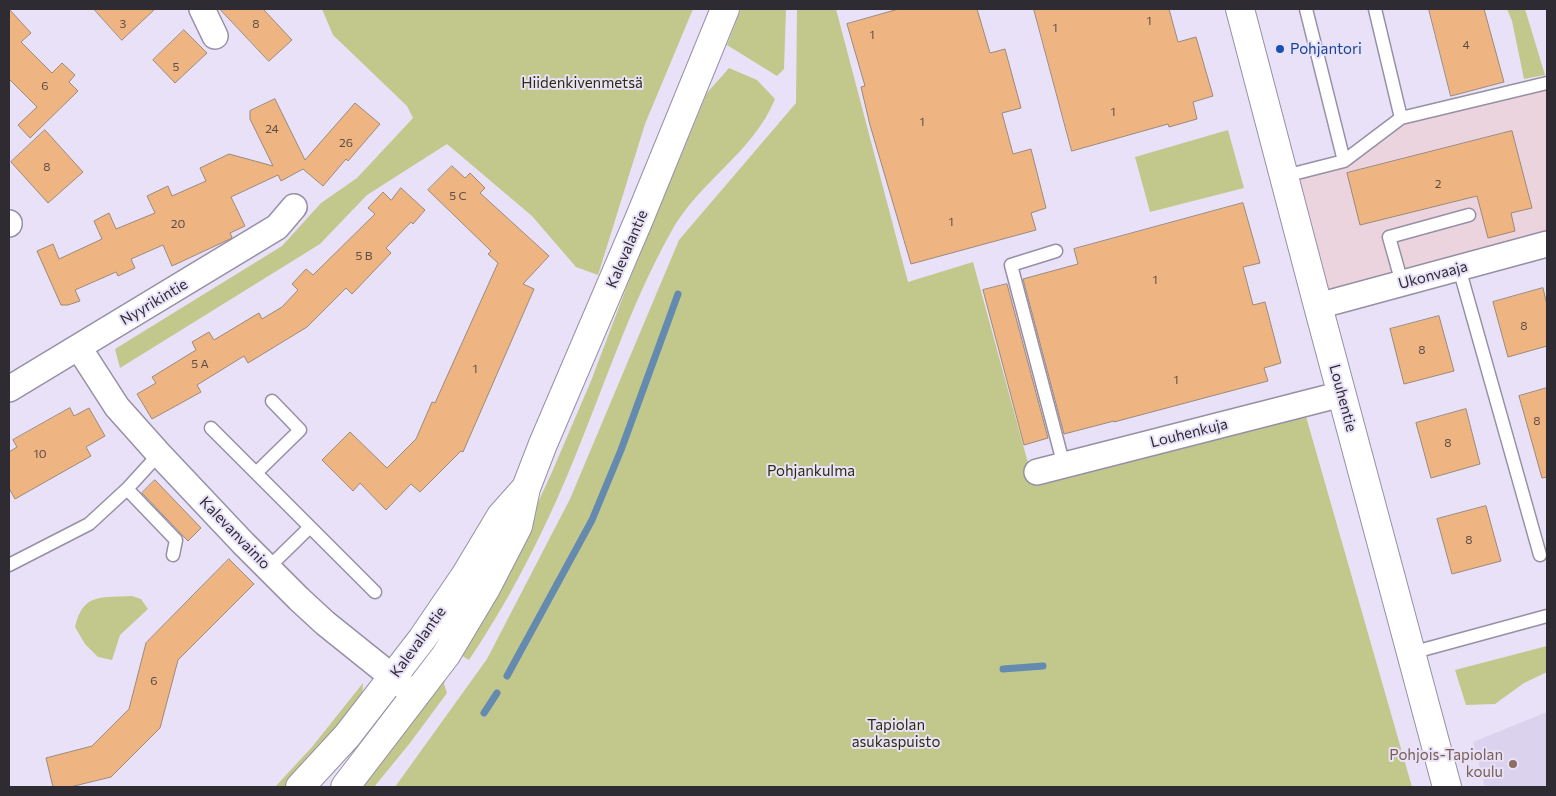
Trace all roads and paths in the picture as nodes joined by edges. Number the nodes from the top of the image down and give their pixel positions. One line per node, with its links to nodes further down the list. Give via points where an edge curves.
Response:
1 (202, 9): 6 (street)
2 (725, 9): 27 (main road, Kalevalantie)
3 (1240, 9): 10 (main road, Louhentie)
4 (1306, 9): 9 (lane)
5 (1375, 9): 8 (lane)
6 (215, 36)
7 (1547, 83): 8 (lane)
8 (1400, 118): 9 (lane)
9 (1344, 161): 10 (lane)
10 (1285, 176): 17 (main road, Louhentie)
11 (294, 207): 18 (street, Nyyrikintie, via 277,227)
12 (1469, 215): 16 (lane, via 1389,237)
13 (1547, 244): 15 (street, Ukonvaaja)
14 (1056, 252): 24 (lane, via 1011,265)
15 (1459, 268): 16 (street, Ukonvaaja); 31 (lane)
16 (1402, 283): 17 (street, Ukonvaaja)
17 (1318, 306): 20 (main road, Louhentie)
18 (78, 348): 19 (street, Nyyrikintie); 23 (street, Kalevanvainio, via 117,407)
19 (9, 389)
20 (1342, 394): 24 (street, Louhenkuja); 36 (main road, Louhentie)
21 (272, 401): 26 (lane, via 300,430)
22 (211, 428): 26 (lane)
23 (159, 454): 28 (lane); 33 (street, Kalevanvainio)
24 (1064, 466): 25 (street, Louhenkuja)
25 (1037, 472)
26 (256, 473): 29 (lane)
27 (526, 488): 37 (main road, Kalevalantie, via 501,516 465,576); 38 (main road, Kalevalantie, via 518,526 486,588 446,655)
28 (127, 489): 30 (lane, via 176,540); 32 (lane, via 89,524)
29 (310, 527): 33 (lane); 34 (lane)
30 (173, 555)
31 (1540, 555)
32 (9, 565)
33 (268, 568): 37 (street, Kalevanvainio, via 325,622)
34 (375, 592)
35 (1547, 616): 36 (lane)
36 (1411, 653): 41 (main road, Louhentie)
37 (392, 678): 38 (street, Kalevanvainio); 39 (main road, Kalevalantie, via 347,736)
38 (416, 696): 40 (main road, Kalevalantie)
39 (300, 787)
40 (345, 787)
41 (1447, 787)

